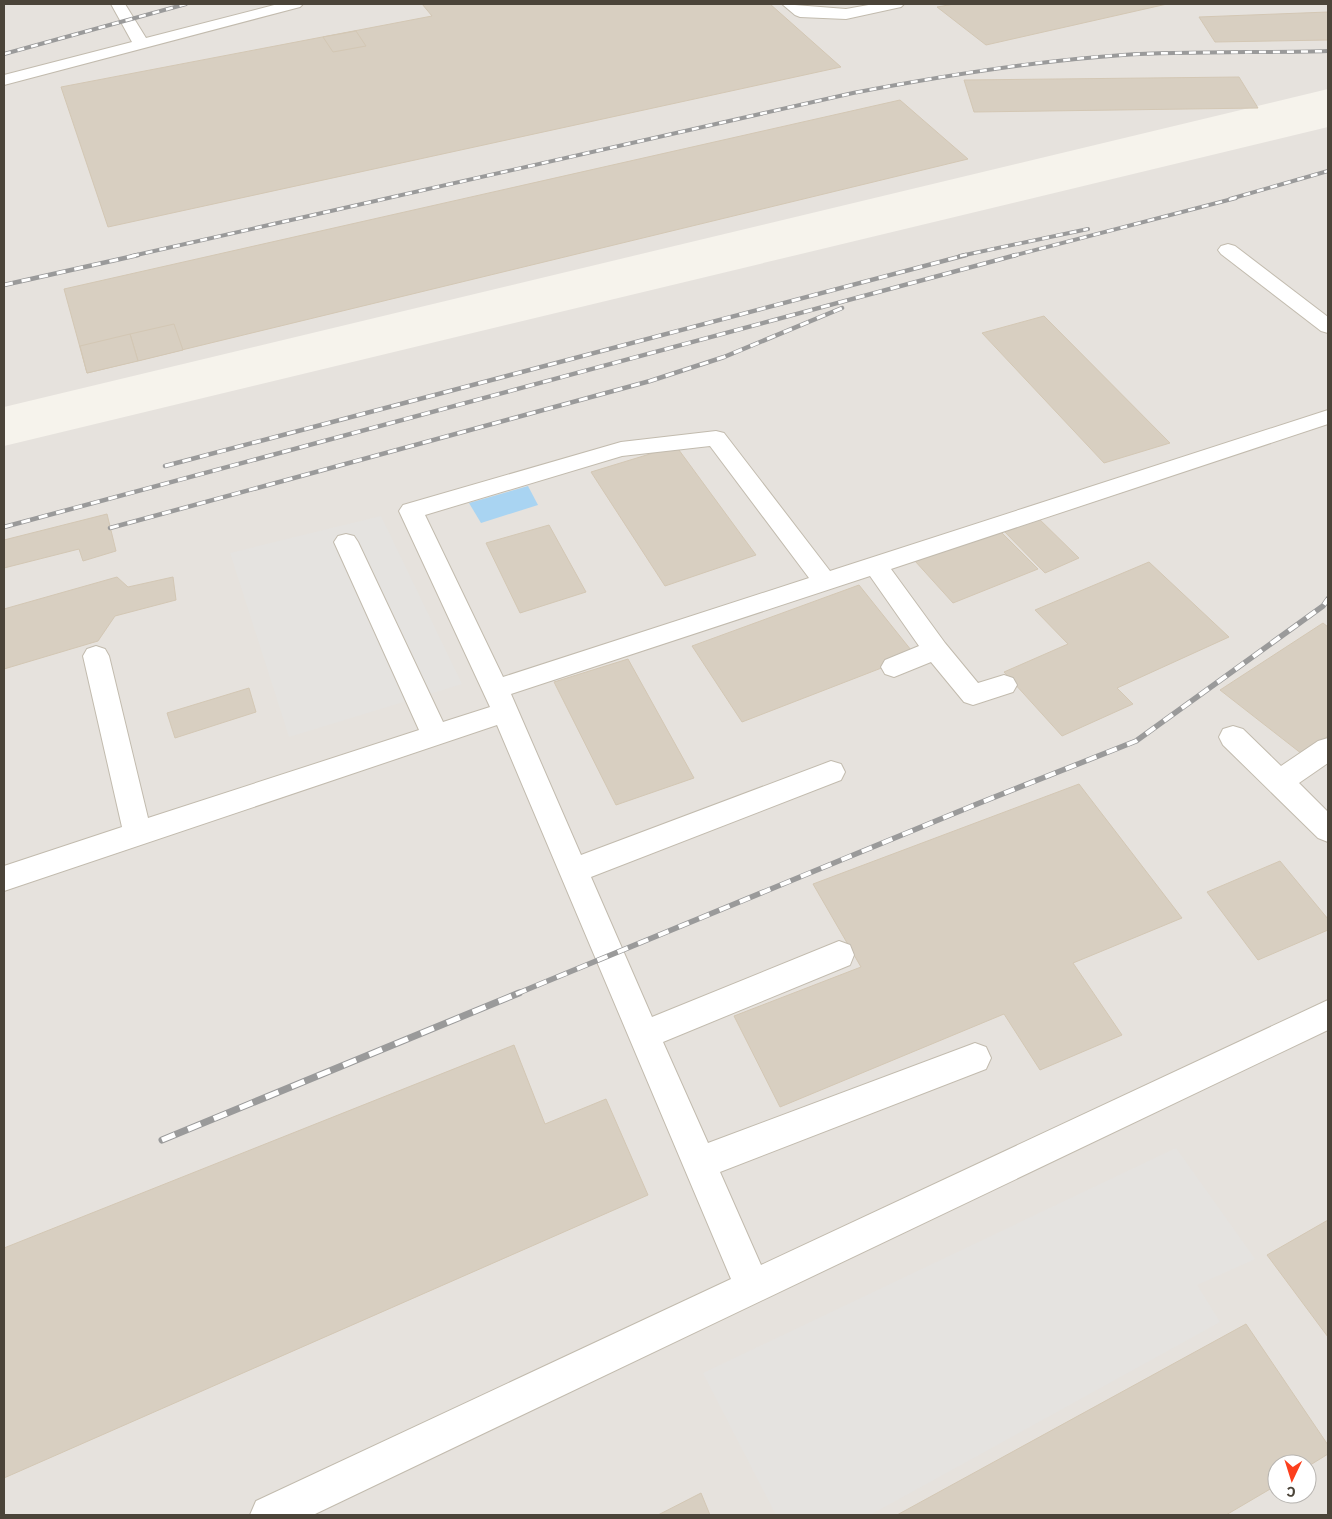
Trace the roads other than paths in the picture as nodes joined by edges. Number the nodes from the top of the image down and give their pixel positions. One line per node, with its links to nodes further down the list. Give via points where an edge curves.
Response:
1 (118, 4): 5 (lane)
2 (295, 4): 5 (lane)
3 (790, 4): 4 (lane, via 800,12 846,14)
4 (896, 4)
5 (141, 44): 6 (lane)
6 (4, 80)
7 (1228, 250): 8 (lane)
8 (1328, 327)
9 (1328, 417): 11 (lane)
10 (346, 542): 18 (lane)
11 (875, 565): 12 (lane); 13 (lane)
12 (825, 581): 17 (lane); 17 (lane, via 716,438 620,449 412,511)
13 (936, 650): 15 (lane); 16 (lane, via 973,695)
14 (96, 656): 24 (lane)
15 (894, 667)
16 (1004, 685)
17 (500, 700): 18 (lane); 25 (lane)
18 (436, 736): 24 (lane)
19 (1233, 737): 22 (lane)
20 (1328, 749): 22 (lane)
21 (831, 772): 25 (lane)
22 (1279, 782): 23 (lane)
23 (1328, 830)
24 (138, 834): 26 (lane)
25 (573, 871): 29 (lane)
26 (4, 878)
27 (839, 955): 29 (lane)
28 (1328, 1015): 32 (lane)
29 (644, 1035): 31 (lane)
30 (975, 1058): 31 (lane)
31 (699, 1163): 32 (lane)
32 (752, 1286): 33 (lane)
33 (308, 1507): 34 (lane)
34 (270, 1515)

